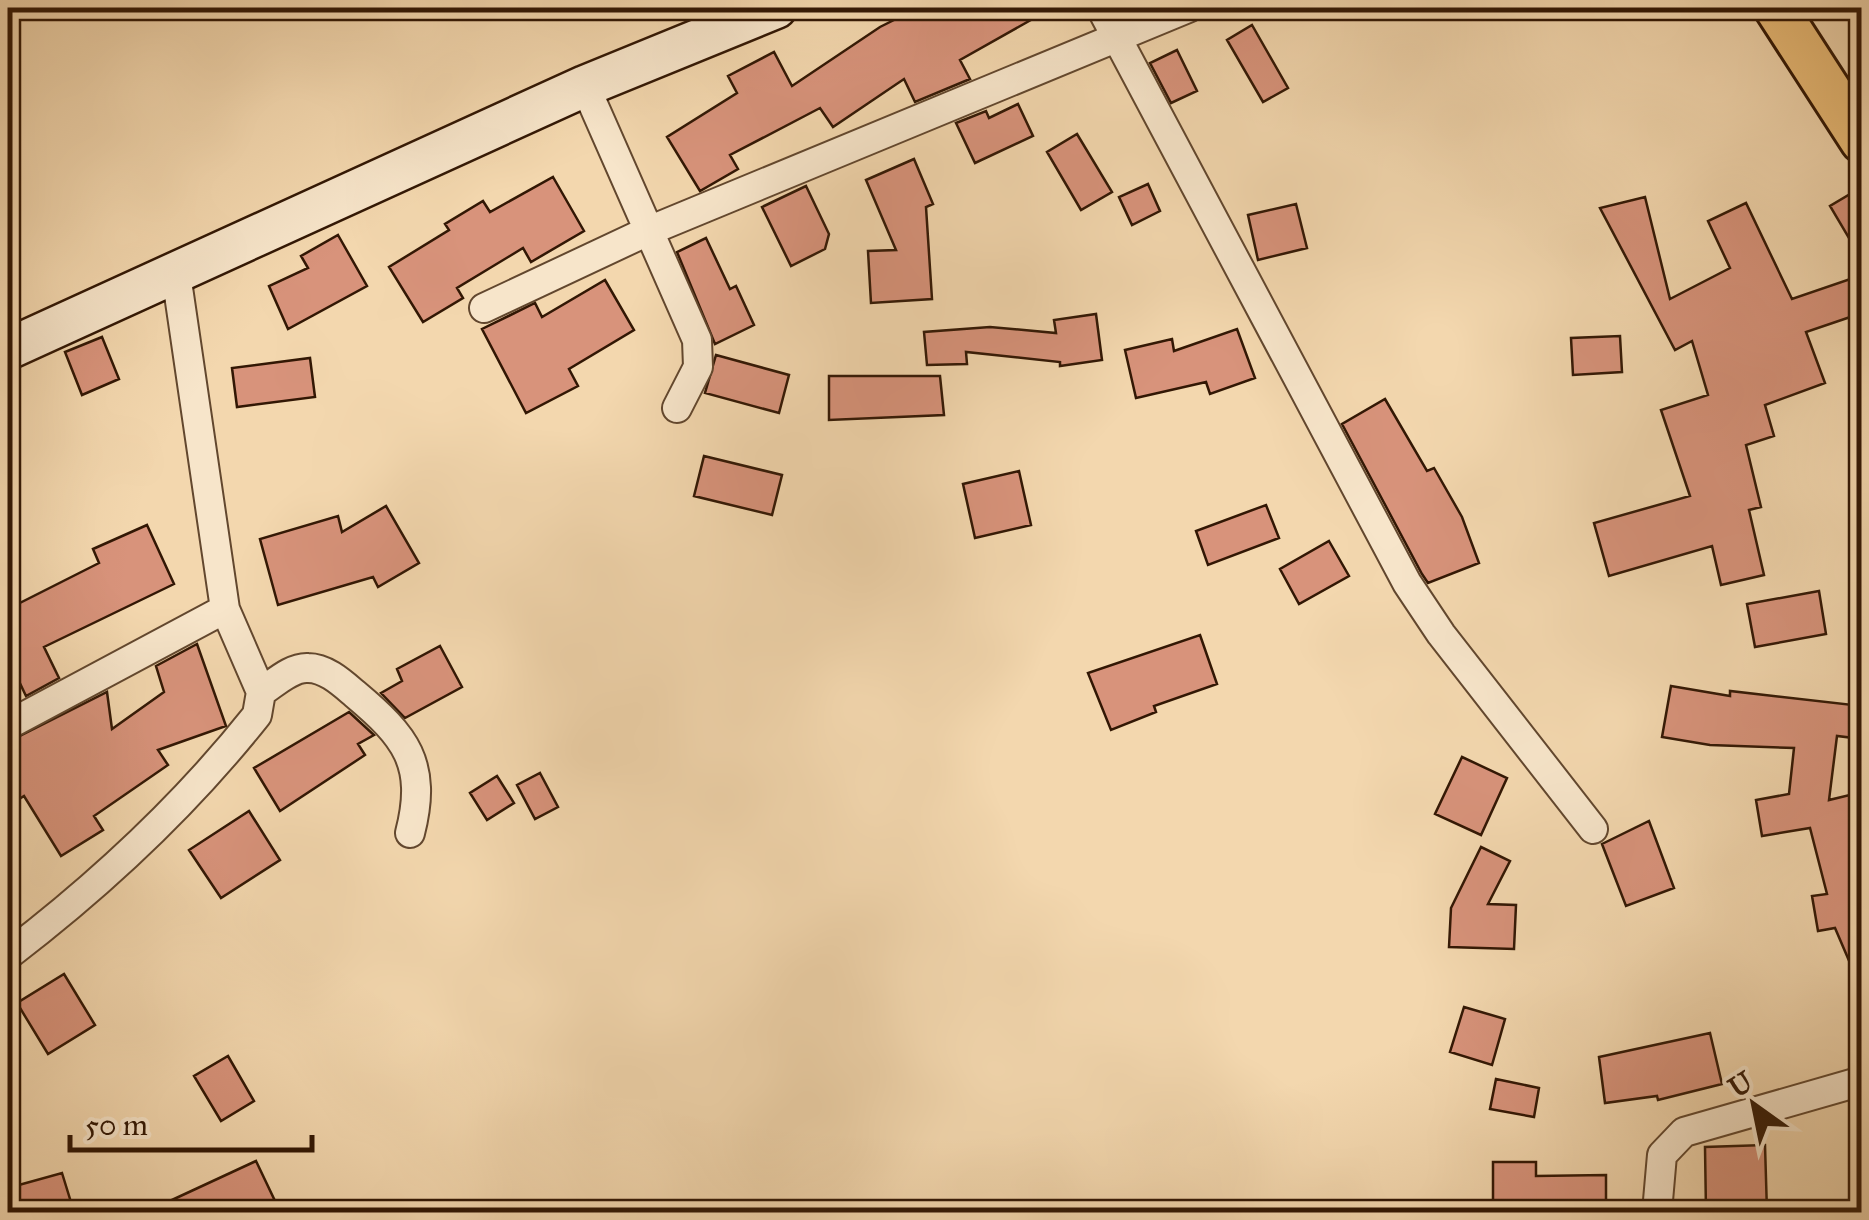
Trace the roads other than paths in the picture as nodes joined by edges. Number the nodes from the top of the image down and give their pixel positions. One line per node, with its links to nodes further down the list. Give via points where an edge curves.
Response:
1 (776, 8): 6 (main road)
2 (1101, 8): 5 (street)
3 (1188, 8): 5 (street)
4 (1776, 8): 7 (main road)
5 (1118, 38): 8 (street); 16 (street, via 1407,583)
6 (586, 86): 8 (street); 9 (main road)
7 (1862, 141)
8 (646, 232): 10 (street); 12 (street, via 698,348 698,367)
9 (176, 274): 11 (main road); 13 (street)
10 (484, 308)
11 (8, 349)
12 (677, 408)
13 (225, 610): 14 (street); 15 (street)
14 (261, 692): 17 (street, via 292,672 316,669 394,726 414,788); 18 (street, via 257,715 164,823)
15 (8, 725)
16 (1593, 829)
17 (410, 833)
18 (8, 956)
19 (1862, 1081): 20 (street, via 1678,1136 1662,1154)
20 (1657, 1212)

